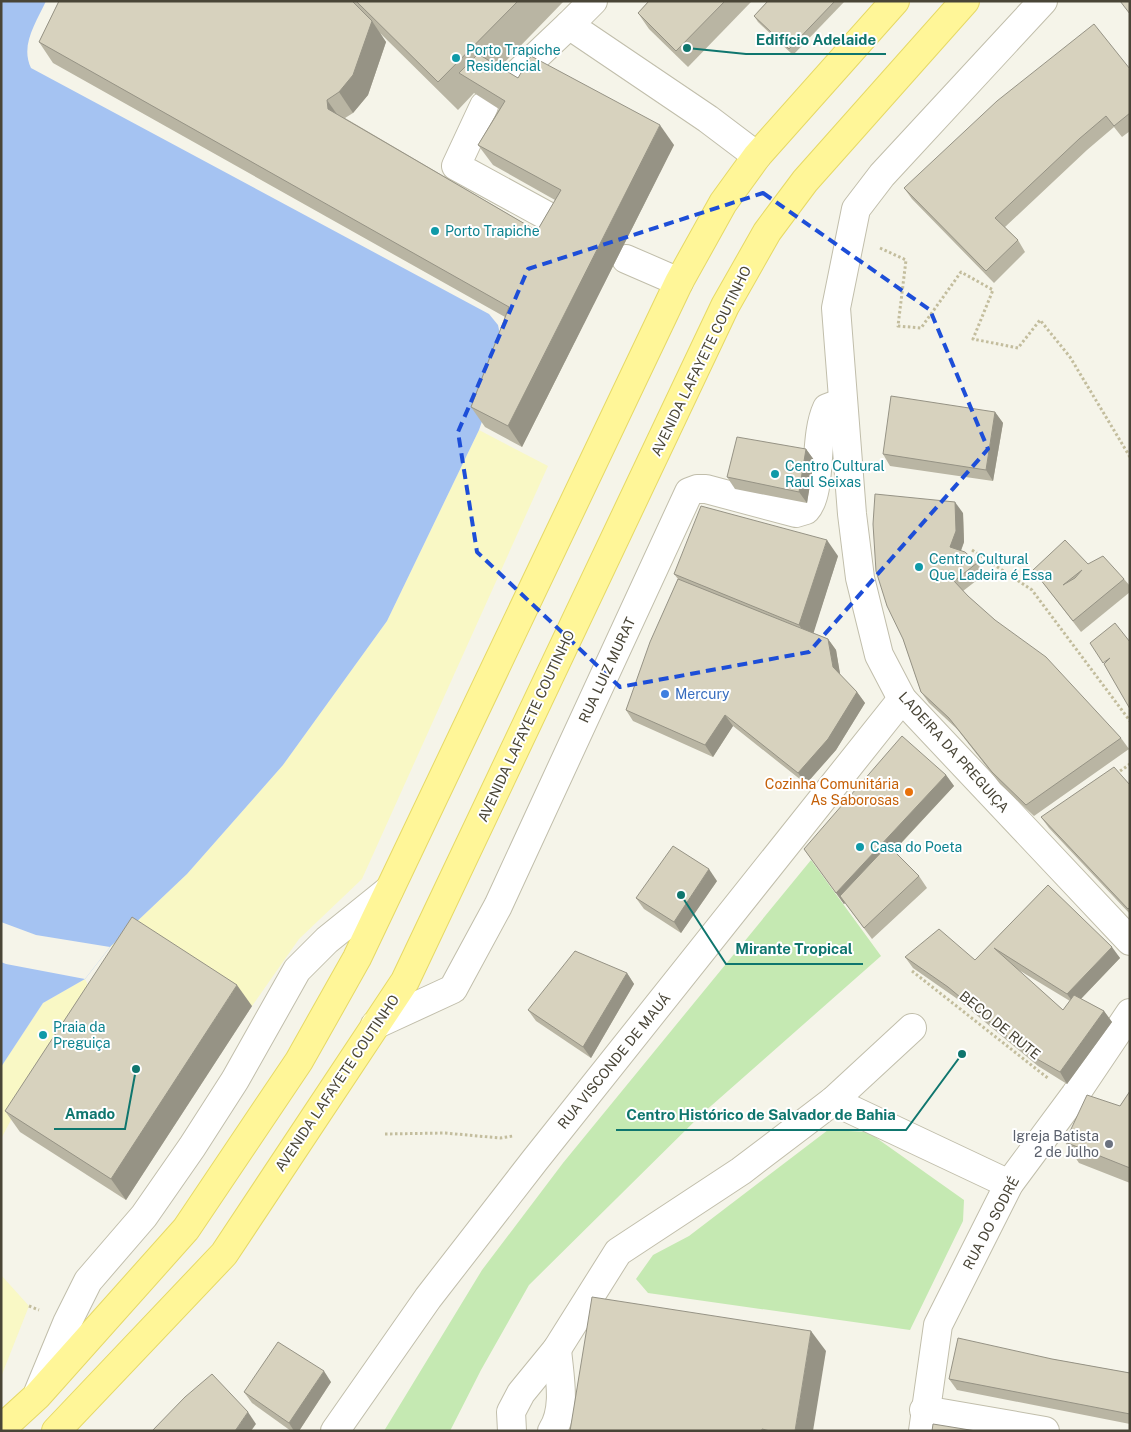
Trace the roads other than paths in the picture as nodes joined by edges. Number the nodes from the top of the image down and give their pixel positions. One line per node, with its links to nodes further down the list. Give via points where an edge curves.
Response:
1 (593, 1): 5 (street)
2 (895, 1): 8 (main road)
3 (964, 1): 17 (main road, AVENIDA LAFAYETE COUTINHO, via 805,181 767,232 725,306 405,981)
4 (1043, 1): 12 (street, LADEIRA DA PREGUIÇA, via 882,175 856,209 836,308)
5 (569, 25): 6 (street); 8 (street, via 708,118)
6 (514, 77)
7 (484, 106): 9 (street, via 456,166)
8 (757, 156): 11 (main road, via 723,203)
9 (562, 224)
10 (626, 259): 11 (street)
11 (679, 282): 14 (main road)
12 (843, 402): 13 (street, LADEIRA DA PREGUIÇA, via 860,578 879,655); 17 (street, RUA LUIZ MURAT, via 828,408 823,418 814,498 806,510 796,513 706,489 689,492 498,906 453,989)
13 (902, 699): 15 (street, LADEIRA DA PREGUIÇA); 26 (street, RUA VISCONDE DE MAUÁ, via 469,1244)
14 (389, 890): 22 (main road, via 357,958 300,1061 186,1229); 22 (street, via 327,940 297,970 235,1080 192,1147 144,1216 88,1280)
15 (1130, 941)
16 (1130, 1013): 20 (street, RUA DO SODRÉ)
17 (375, 1025): 25 (main road, AVENIDA LAFAYETE COUTINHO, via 224,1254)
18 (912, 1028): 19 (street)
19 (833, 1101): 20 (street); 21 (street, via 742,1171 618,1252)
20 (1009, 1184): 23 (street, RUA DO SODRÉ, via 938,1325)
21 (557, 1349): 27 (street, via 520,1393 511,1412); 28 (street, via 559,1420)
22 (37, 1396): 24 (main road)
23 (924, 1420): 29 (street)
24 (1, 1429)
25 (56, 1431)
26 (335, 1431)
27 (512, 1431)
28 (552, 1431)
29 (1045, 1431)

